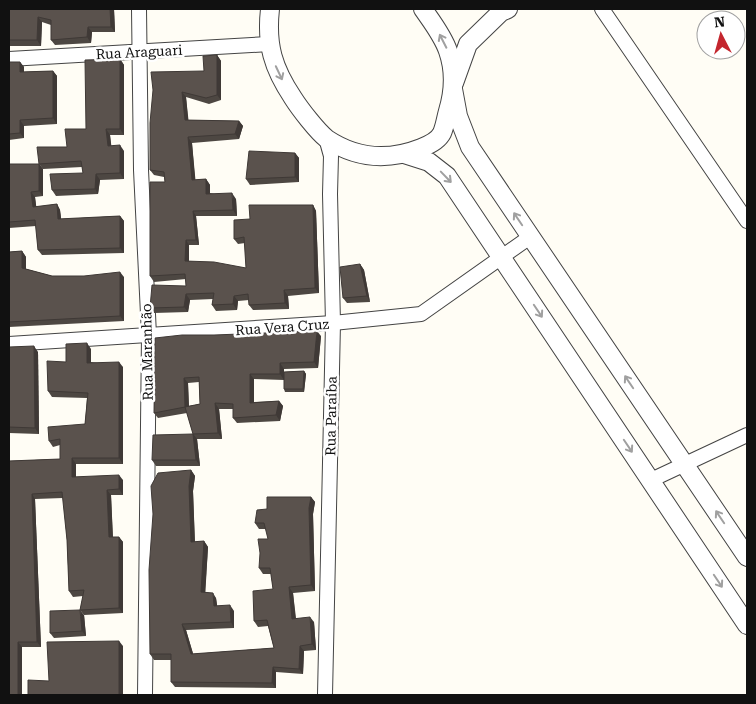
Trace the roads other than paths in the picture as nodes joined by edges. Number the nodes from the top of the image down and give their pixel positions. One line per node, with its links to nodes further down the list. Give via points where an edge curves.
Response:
1 (139, 9): 7 (street, Rua Maranhão)
2 (270, 9): 6 (street)
3 (423, 9): 9 (street, one-way to 3, via 448,51)
4 (508, 9): 9 (street, via 468,44)
5 (602, 9): 12 (street)
6 (269, 44): 7 (street, Rua Araguari); 10 (street, one-way to 10, via 277,71 287,89)
7 (139, 52): 8 (street, Rua Araguari); 16 (street, Rua Maranhão)
8 (9, 59)
9 (453, 86): 11 (street, via 442,133 431,144); 13 (street, one-way to 9, via 470,148 458,116)
10 (326, 138): 11 (street, via 357,154 382,158); 15 (street, Rua Paraíba, via 331,156)
11 (404, 154): 14 (street, one-way to 14, via 429,162 447,176)
12 (747, 221)
13 (530, 237): 14 (street, Rua Vera Cruz); 19 (street, one-way to 13)
14 (502, 258): 15 (street, Rua Vera Cruz, via 421,314); 20 (street, one-way to 20)
15 (334, 324): 16 (street, Rua Vera Cruz); 25 (street, Rua Paraíba)
16 (148, 335): 17 (street, Rua Vera Cruz); 23 (street, Rua Maranhão)
17 (9, 344)
18 (747, 435): 19 (street)
19 (685, 464): 20 (street); 21 (street, one-way to 19)
20 (650, 480): 22 (street, one-way to 22)
21 (747, 557)
22 (747, 625)
23 (145, 695): 24 (street)
24 (152, 695)
25 (325, 695)

